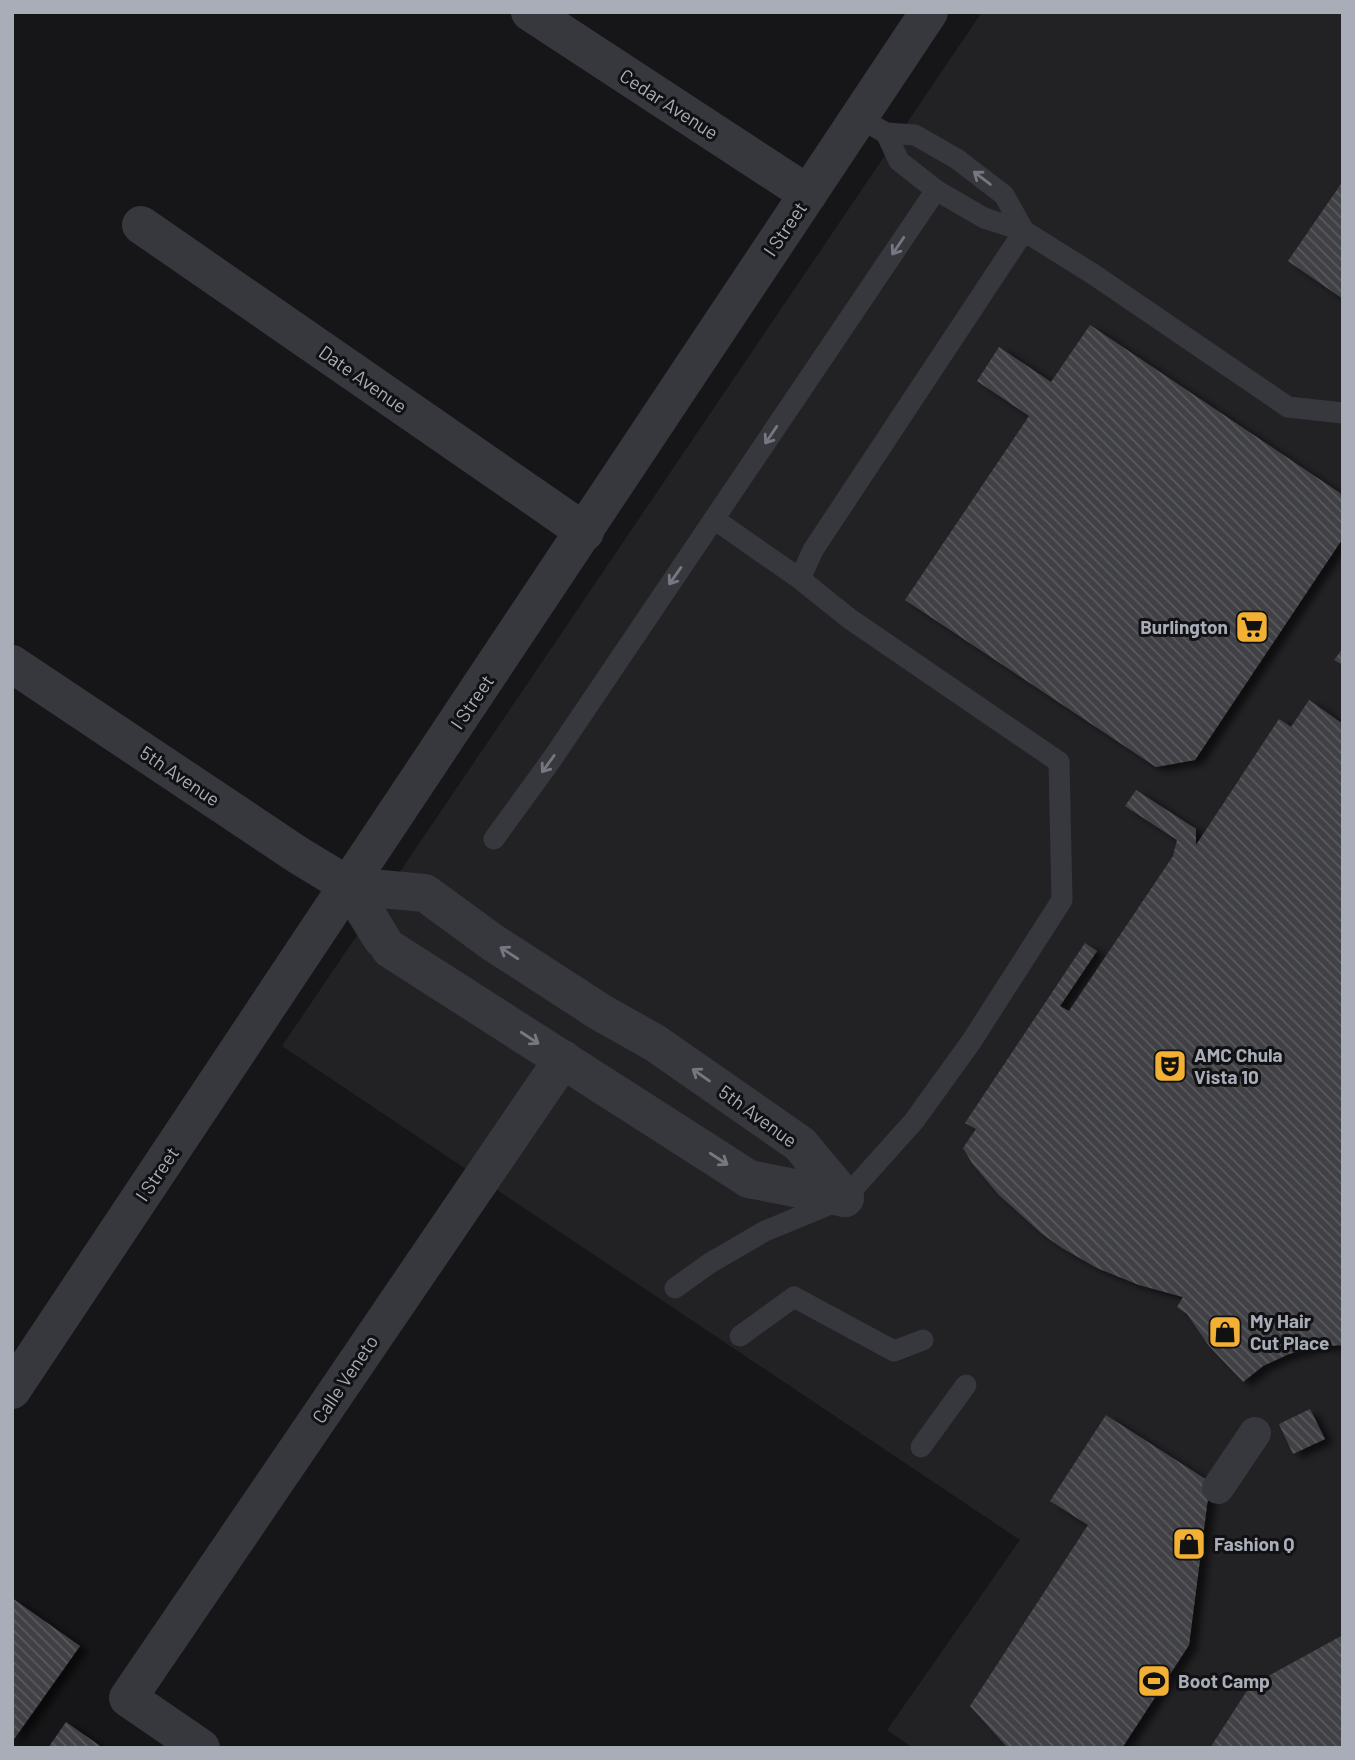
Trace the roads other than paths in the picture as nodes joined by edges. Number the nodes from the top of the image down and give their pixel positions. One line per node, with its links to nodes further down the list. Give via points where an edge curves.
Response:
1 (530, 12): 5 (street, Cedar Avenue)
2 (929, 12): 3 (street, I Street)
3 (872, 126): 4 (lane, via 899,161); 5 (street, I Street); 7 (lane, one-way to 3, via 1004,195 957,159 915,135)
4 (936, 190): 7 (lane, via 984,218); 9 (lane, one-way to 9)
5 (808, 194): 10 (street, I Street)
6 (141, 225): 10 (street, Date Avenue)
7 (1024, 231): 8 (lane, via 1287,407); 11 (lane, via 813,550)
8 (1343, 413)
9 (714, 519): 11 (lane); 13 (lane, one-way to 13)
10 (585, 532): 14 (street, I Street)
11 (800, 579): 16 (lane, via 850,619 1059,762 1062,900 914,1121)
12 (12, 664): 14 (street, 5th Avenue)
13 (494, 839)
14 (349, 886): 15 (street, 5th Avenue, one-way to 15, via 386,944); 16 (street, 5th Avenue, one-way to 14, via 800,1144 425,893); 21 (street, I Street)
15 (563, 1059): 16 (street, 5th Avenue, one-way to 16, via 749,1178); 25 (street, Calle Veneto, via 128,1698)
16 (845, 1198): 17 (lane, via 765,1231)
17 (675, 1288)
18 (740, 1336): 19 (lane, via 794,1297 894,1351)
19 (923, 1340)
20 (966, 1385): 23 (lane)
21 (12, 1390)
22 (1255, 1433): 24 (street)
23 (921, 1447)
24 (1218, 1488)
25 (201, 1748)

